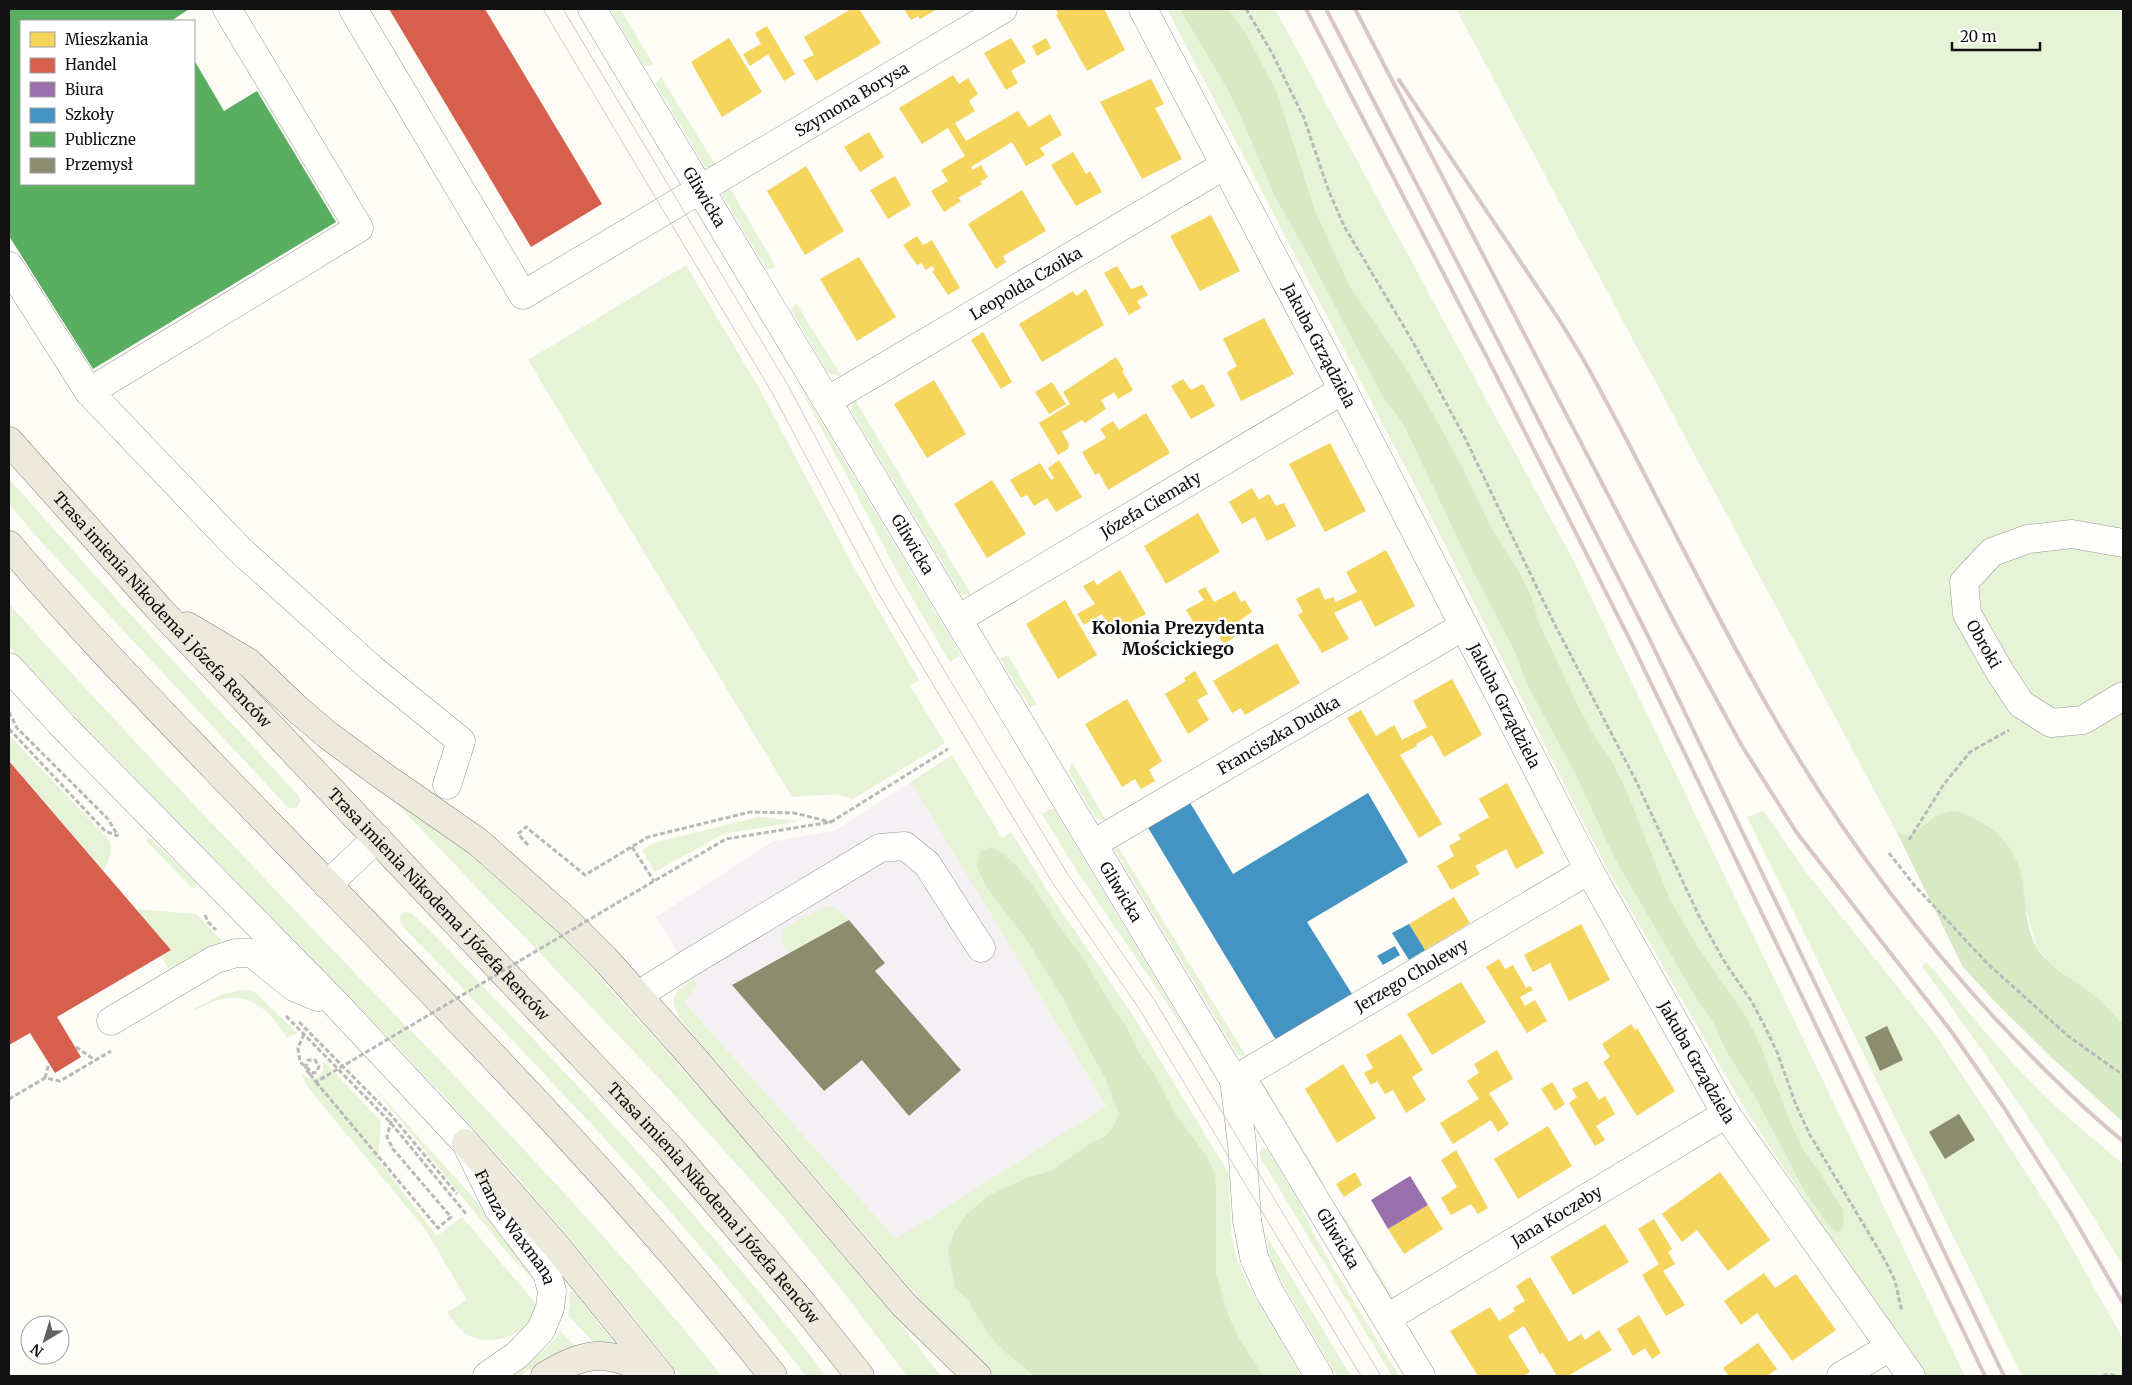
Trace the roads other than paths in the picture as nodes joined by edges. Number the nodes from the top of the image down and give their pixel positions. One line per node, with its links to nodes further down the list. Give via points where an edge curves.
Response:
1 (227, 9): 10 (street, via 359,228)
2 (353, 9): 7 (street, Szymona Borysa, via 524,295)
3 (592, 9): 7 (street, Gliwicka)
4 (1002, 9): 7 (street, Szymona Borysa)
5 (1144, 9): 6 (street, Jakuba Grządziela)
6 (1225, 165): 9 (street, Jakuba Grządziela); 11 (street, Leopolda Czoika)
7 (700, 189): 11 (street, Gliwicka)
8 (9, 266): 10 (street)
9 (1343, 390): 16 (street, Józefa Ciemały); 17 (street, Jakuba Grządziela)
10 (89, 392): 20 (street, via 239,549 371,668 461,741)
11 (827, 401): 16 (street, Gliwicka)
12 (9, 441): 15 (main road, Trasa imienia Nikodema i Józefa Renców)
13 (2123, 543): 19 (street, Obroki, via 2072,534 2028,538 1992,552 1964,582 1967,614 2021,704 2051,723 2082,720)
14 (9, 545): 24 (main road)
15 (160, 610): 21 (main road, Trasa imienia Nikodema i Józefa Renców); 26 (main road, via 248,662 329,736 478,842 568,922)
16 (958, 619): 22 (street, Gliwicka)
17 (1464, 626): 22 (street, Franciszka Dudka); 23 (street, Jakuba Grządziela)
18 (9, 667): 27 (street, Franza Waxmana)
19 (2123, 696)
20 (447, 785)
21 (377, 838): 24 (street); 39 (main road, Trasa imienia Nikodema i Józefa Renców, via 671,1150 790,1288)
22 (1093, 844): 29 (street, Gliwicka)
23 (1589, 870): 29 (street, Jerzego Cholewy); 30 (street, Jakuba Grządziela)
24 (327, 885): 38 (main road, via 579,1149)
25 (981, 948): 26 (street, via 927,864 906,846 880,848)
26 (639, 997): 32 (main road)
27 (336, 1004): 28 (street, via 294,987 252,953 236,953 214,960); 31 (street, Franza Waxmana)
28 (111, 1021)
29 (1234, 1080): 33 (street, Gliwicka, via 1250,1091); 42 (street, Gliwicka, via 1247,1220 1254,1256 1269,1291)
30 (1726, 1114): 33 (street, Jana Koczeby); 34 (street, Jakuba Grządziela)
31 (466, 1143): 35 (street, Franza Waxmana, via 498,1208 539,1262 552,1291 550,1308 541,1330 517,1355); 37 (main road, via 557,1247)
32 (907, 1308): 40 (main road); 41 (main road)
33 (1387, 1318): 43 (street, Gliwicka)
34 (1890, 1347): 44 (street); 45 (street, Jakuba Grządziela)
35 (487, 1376)
36 (545, 1376): 37 (main road, via 571,1361 594,1355 622,1359)
37 (661, 1376)
38 (773, 1376)
39 (860, 1376)
40 (953, 1376)
41 (977, 1376)
42 (1319, 1376)
43 (1421, 1376)
44 (1841, 1376)
45 (1911, 1376)

